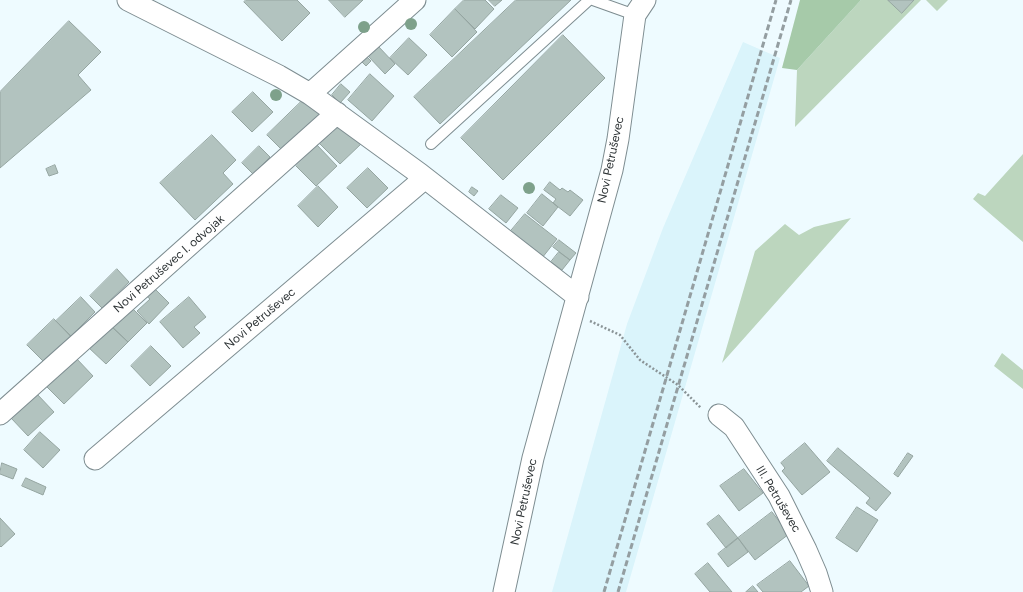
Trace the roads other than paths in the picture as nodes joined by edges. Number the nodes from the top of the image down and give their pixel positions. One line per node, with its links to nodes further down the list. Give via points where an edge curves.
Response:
1 (128, 0): 6 (street)
2 (415, 0): 6 (street)
3 (589, 0): 8 (lane)
4 (593, 0): 5 (lane)
5 (640, 8): 10 (street, Novi Petruševec, via 618,139)
6 (310, 94): 7 (street)
7 (337, 113): 9 (street); 11 (street, Novi Petruševec I. odvojak)
8 (431, 144)
9 (425, 178): 10 (street); 13 (street, Novi Petruševec)
10 (576, 305): 14 (street, Novi Petruševec, via 533,458)
11 (0, 414)
12 (720, 415): 15 (street, III. Petruševec, via 734,427 779,496 808,555)
13 (95, 459)
14 (504, 592)
15 (822, 592)

